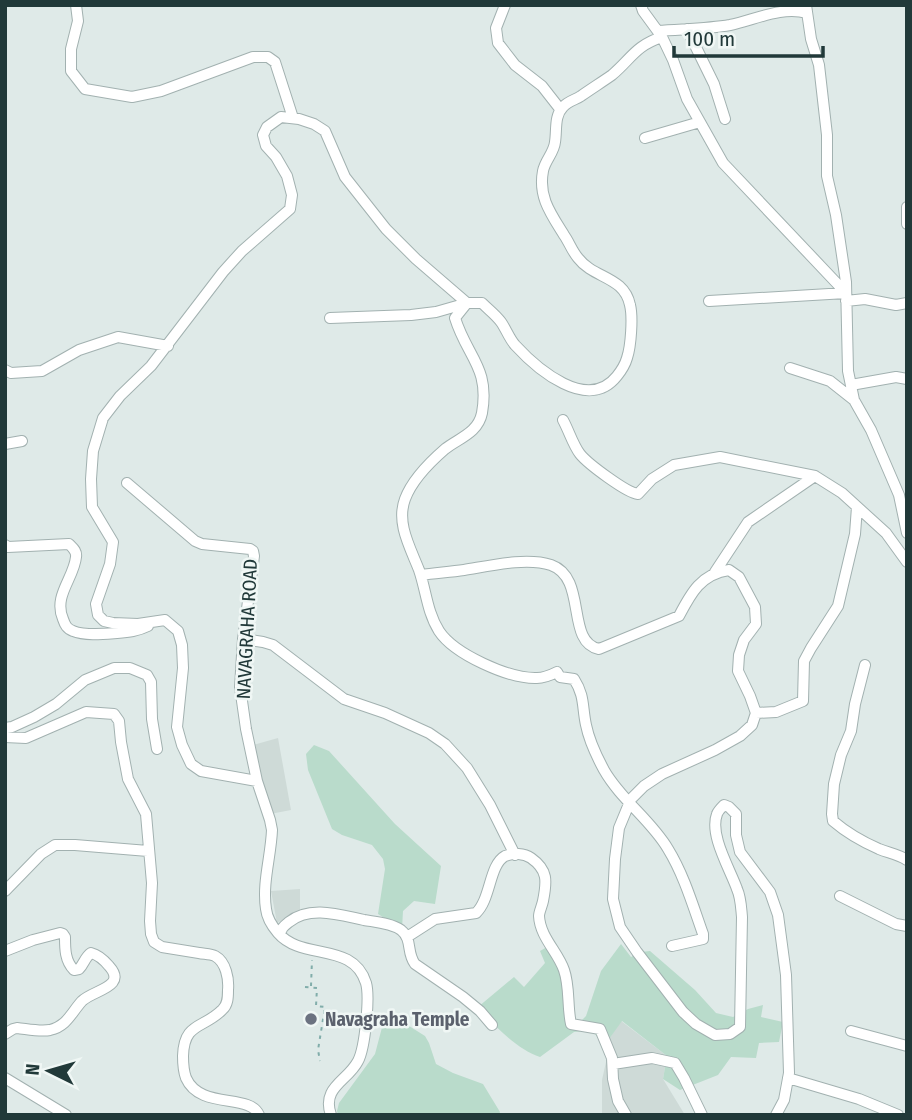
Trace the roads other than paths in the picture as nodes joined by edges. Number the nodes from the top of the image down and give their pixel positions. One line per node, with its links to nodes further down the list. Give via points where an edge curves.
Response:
1 (76, 5): 8 (street, via 71,71 86,89 132,97 161,92 253,57 268,57 275,62)
2 (505, 5): 7 (street, via 496,28 498,43)
3 (641, 5): 6 (street)
4 (806, 9): 5 (street); 14 (street, via 819,65 827,176)
5 (687, 29): 6 (street); 9 (street)
6 (660, 34): 7 (street, via 613,74); 10 (street)
7 (561, 109): 16 (street, via 542,188 550,213 578,258 627,292 630,334 622,370 600,390 572,388 529,359 482,303)
8 (293, 118): 16 (street, via 325,131 345,177 378,220); 19 (street, via 281,117 263,135 287,176 290,209 223,272)
9 (725, 119)
10 (700, 122): 11 (street); 14 (street, via 723,163)
11 (645, 138)
12 (907, 207): 13 (street)
13 (907, 225)
14 (846, 297): 15 (street); 17 (street); 23 (street)
15 (709, 301)
16 (467, 303): 18 (street, via 436,312); 35 (street, via 455,318 484,384 482,416 473,431 426,468 404,500 403,528)
17 (907, 303)
18 (330, 318)
19 (167, 346): 21 (street, via 118,337 79,350 42,371); 36 (street, via 103,418 91,479 92,507 113,542 96,604 98,615 113,623)
20 (790, 368): 24 (street, via 830,381)
21 (5, 370)
22 (907, 379): 23 (street)
23 (851, 385): 24 (street)
24 (854, 400): 31 (street, via 899,495)
25 (564, 420): 28 (street, via 579,453 631,494 638,494 674,465 720,457)
26 (22, 441): 27 (street)
27 (5, 444)
28 (815, 477): 30 (street); 34 (street, via 748,522)
29 (127, 483): 37 (street, NAVAGRAHA ROAD, via 195,541 253,551)
30 (857, 507): 33 (street, via 886,533); 39 (street, via 838,606 804,661 803,701 776,712)
31 (907, 533)
32 (5, 545): 36 (street, via 69,544 75,549 77,556 61,599 61,614 74,632 130,632)
33 (907, 562)
34 (715, 572): 35 (street, via 691,592 679,616 599,649 585,641 571,586 552,566 518,562); 39 (street, via 729,570 739,577 755,607 756,624 738,655 738,671)
35 (421, 575): 44 (street, via 432,618 457,650 527,678 557,672 574,679 582,691 595,749)
36 (153, 622): 43 (street, via 164,620 178,631 182,645 177,727 191,765)
37 (243, 639): 43 (street, NAVAGRAHA ROAD, via 241,702); 46 (street, via 273,645 344,699 385,713 445,744 467,768)
38 (865, 665): 47 (street, via 834,784 833,821 859,840)
39 (756, 713): 44 (street, via 752,725 740,736 662,774)
40 (5, 728): 42 (street, via 34,718 85,680 114,668 130,668 151,682)
41 (5, 737): 45 (street, via 26,738 86,712 114,714 128,779 146,814)
42 (157, 749)
43 (257, 781): 51 (street, NAVAGRAHA ROAD, via 272,830 266,912)
44 (629, 803): 53 (street, via 668,849 703,934 703,939); 61 (street, via 619,828 615,859 613,899 620,927 683,1013 715,1035 730,1034 740,1027 741,900 715,827 717,812 724,805 736,814 740,852 770,892 778,915 786,975)
45 (148, 851): 48 (street, via 55,845); 63 (street, via 154,942 215,956 224,964 229,985 223,1010 186,1038 183,1067 187,1080 210,1098 248,1104)
46 (515, 855): 52 (street, via 498,863 476,913 435,919); 59 (street, via 526,854 546,874 539,916 564,969 571,1024 600,1029)
47 (907, 860)
48 (5, 891)
49 (840, 896): 50 (street)
50 (907, 926)
51 (280, 935): 52 (street, via 292,920 313,913 390,926); 64 (street, via 313,951 348,959 364,978 368,994 362,1049 358,1061 329,1097)
52 (407, 937): 55 (street, via 415,964 463,997)
53 (672, 946)
54 (5, 951): 57 (street, via 60,933 74,970 79,970 91,953 114,975 112,985 82,1001 64,1025 49,1031 13,1028)
55 (492, 1025)
56 (851, 1031): 58 (street)
57 (5, 1034)
58 (907, 1046)
59 (613, 1065): 65 (street, via 618,1101); 66 (street, via 652,1058 675,1063)
60 (5, 1078): 62 (street)
61 (788, 1079): 67 (street); 68 (street)
62 (66, 1115)
63 (259, 1115)
64 (331, 1115)
65 (626, 1115)
66 (702, 1115)
67 (776, 1115)
68 (898, 1115)

